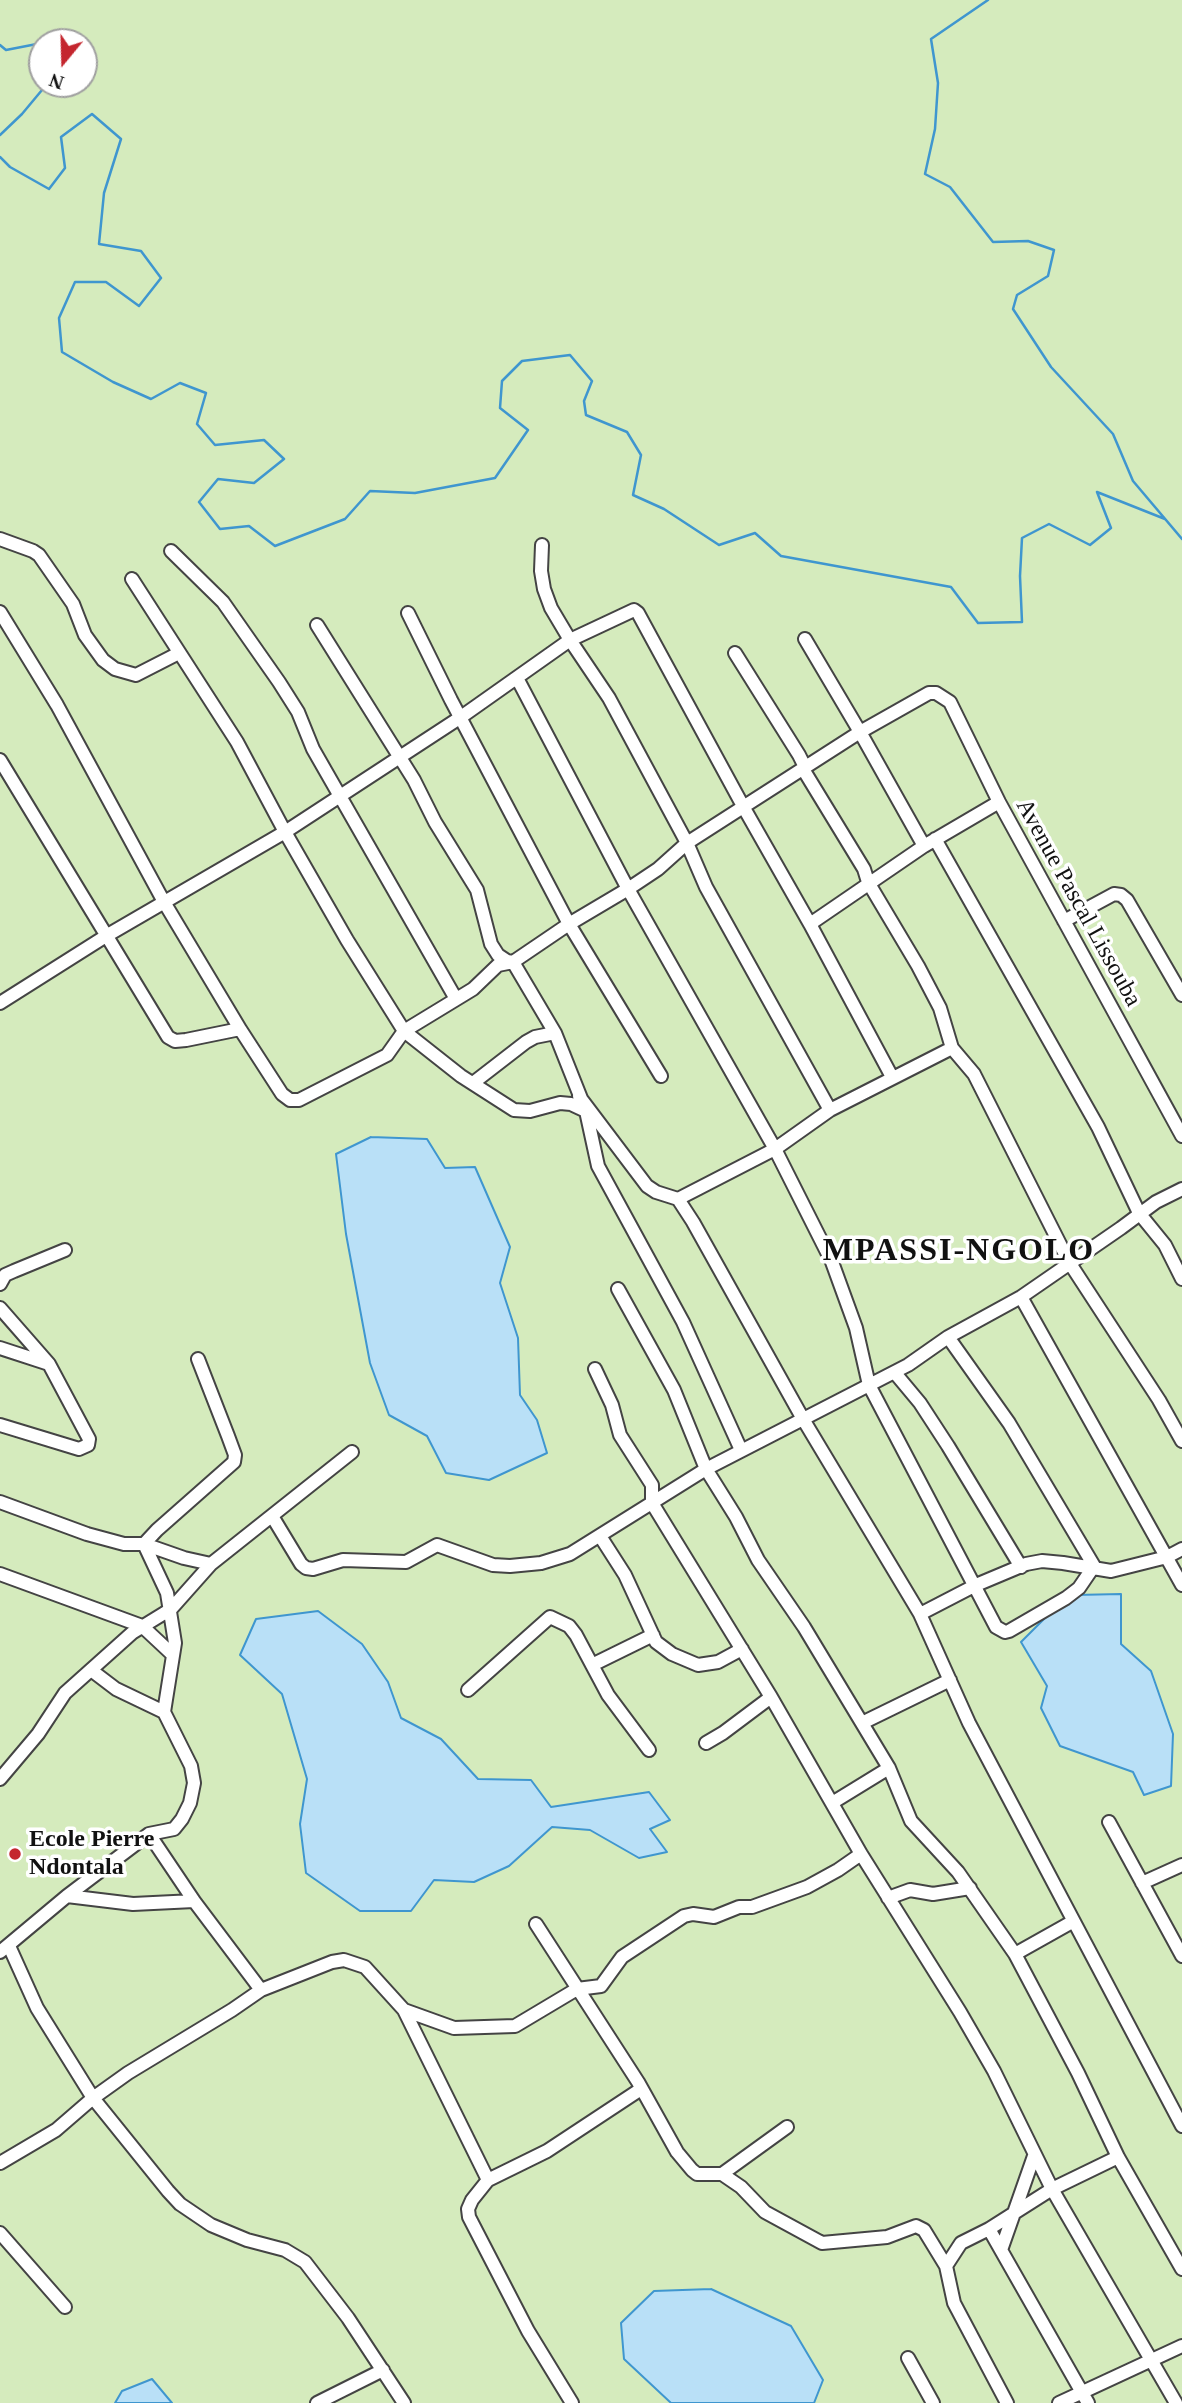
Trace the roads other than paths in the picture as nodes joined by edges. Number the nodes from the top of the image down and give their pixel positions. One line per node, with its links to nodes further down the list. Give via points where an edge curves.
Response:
1 (0, 539): 10 (street, via 39,555 73,604 85,635 115,669 136,675)
2 (542, 545): 9 (street, via 544,589)
3 (171, 551): 18 (street, via 223,602 252,642 298,712)
4 (132, 579): 10 (street)
5 (0, 612): 26 (street, via 57,705)
6 (408, 613): 13 (street)
7 (317, 625): 15 (street)
8 (805, 639): 14 (street)
9 (570, 640): 12 (street); 20 (street, via 627,612 638,613); 22 (street, via 609,698)
10 (179, 653): 21 (street, via 237,742)
11 (735, 653): 17 (street, via 799,755)
12 (517, 678): 13 (street); 25 (street)
13 (461, 717): 15 (street); 28 (street)
14 (860, 732): 17 (street); 19 (street, Avenue Pascal Lissouba, via 936,693 950,702); 23 (street)
15 (398, 758): 18 (street); 31 (street, via 477,891 491,944 498,955)
16 (0, 760): 30 (street)
17 (803, 769): 20 (street); 24 (street)
18 (339, 796): 21 (street); 33 (street)
19 (999, 802): 23 (street); 27 (street, Avenue Pascal Lissouba)
20 (744, 808): 22 (street); 29 (street)
21 (285, 832): 26 (street); 36 (street)
22 (687, 843): 25 (street); 43 (street, via 706,887)
23 (930, 843): 24 (street); 49 (street, via 1098,1127)
24 (868, 883): 29 (street); 38 (street, via 940,1008)
25 (628, 889): 28 (street); 46 (street)
26 (164, 902): 30 (street); 35 (street)
27 (1064, 920): 32 (street, via 1114,894 1121,895); 45 (street, Avenue Pascal Lissouba)
28 (569, 924): 31 (street); 39 (street)
29 (810, 924): 40 (street)
30 (106, 936): 34 (street); 35 (street, via 168,1037 186,1040)
31 (513, 962): 33 (street, via 498,965); 37 (street)
32 (1182, 995)
33 (456, 999): 36 (street)
34 (0, 1003)
35 (240, 1029): 36 (street, via 290,1100 299,1100 387,1055)
36 (404, 1031): 41 (street)
37 (555, 1033): 41 (street, via 526,1042); 42 (street)
38 (951, 1048): 40 (street); 51 (street, via 974,1074)
39 (661, 1076)
40 (891, 1077): 43 (street)
41 (473, 1083): 44 (street, via 514,1110 560,1103)
42 (579, 1096): 44 (street); 48 (street, via 647,1186)
43 (830, 1110): 46 (street)
44 (586, 1111): 67 (street, via 598,1166 683,1322)
45 (1182, 1134)
46 (775, 1149): 48 (street); 63 (street, via 832,1262 856,1328)
47 (1182, 1189): 49 (street)
48 (678, 1199): 64 (street)
49 (1139, 1213): 51 (street); 53 (street, via 1165,1245)
50 (65, 1250): 52 (street)
51 (1069, 1262): 55 (street); 66 (street)
52 (2, 1277)
53 (1182, 1279)
54 (618, 1289): 69 (street, via 674,1390)
55 (1021, 1297): 57 (street); 76 (street)
56 (0, 1308): 60 (street)
57 (948, 1338): 62 (street); 78 (street, via 1009,1423)
58 (0, 1348): 60 (street)
59 (198, 1359): 74 (street, via 234,1462)
60 (49, 1364): 65 (street, via 88,1445 79,1449)
61 (595, 1369): 71 (street, via 620,1435 652,1485)
62 (895, 1373): 63 (street); 79 (street, via 948,1446)
63 (869, 1385): 64 (street); 81 (street)
64 (803, 1419): 67 (street); 84 (street)
65 (0, 1425)
66 (1182, 1441)
67 (741, 1450): 69 (street)
68 (352, 1452): 72 (street)
69 (706, 1469): 71 (street); 95 (street)
70 (0, 1502): 74 (street, via 87,1534)
71 (652, 1503): 73 (street); 87 (street)
72 (272, 1516): 73 (street, via 301,1564 313,1569 343,1560 406,1562 437,1545 494,1564 541,1563 570,1554); 77 (street)
73 (600, 1536): 86 (street, via 625,1575)
74 (144, 1544): 77 (street); 83 (street)
75 (1182, 1549): 76 (street)
76 (1167, 1557): 78 (street, via 1111,1571); 82 (street)
77 (211, 1564): 83 (street)
78 (1094, 1566): 79 (street, via 1042,1561); 81 (street, via 1079,1588 1005,1632 996,1627)
79 (1021, 1567): 81 (street)
80 (0, 1574): 85 (street)
81 (976, 1585): 84 (street)
82 (1182, 1585)
83 (170, 1609): 85 (street); 88 (street)
84 (920, 1614): 91 (street)
85 (142, 1626): 88 (street); 90 (street)
86 (653, 1635): 87 (street, via 672,1654 698,1665 718,1662); 89 (street)
87 (742, 1649): 93 (street)
88 (173, 1655): 94 (street)
89 (592, 1665): 92 (street, via 569,1626 550,1617); 97 (street)
90 (91, 1670): 94 (street, via 116,1689); 99 (street, via 65,1693)
91 (950, 1680): 95 (street); 110 (street)
92 (468, 1690)
93 (771, 1698): 96 (street); 100 (street)
94 (164, 1712): 102 (street, via 191,1766 194,1783 186,1811 174,1829)
95 (862, 1723): 98 (street)
96 (706, 1743)
97 (649, 1751)
98 (889, 1768): 100 (street); 106 (street, via 911,1821)
99 (0, 1779)
100 (832, 1803): 103 (street)
101 (1109, 1822): 105 (street)
102 (149, 1834): 107 (street); 109 (street)
103 (861, 1854): 108 (street); 115 (street, via 822,1880 752,1907 738,1907 714,1917 684,1916 622,1957 601,1986)
104 (1182, 1865): 105 (street)
105 (1142, 1882): 114 (street)
106 (970, 1888): 108 (street, via 933,1894 910,1890); 113 (street)
107 (67, 1896): 109 (street, via 133,1904); 112 (street)
108 (888, 1898): 123 (street, via 994,2070)
109 (194, 1901): 116 (street)
110 (1072, 1922): 113 (street); 120 (street)
111 (536, 1924): 115 (street)
112 (5, 1949): 119 (street)
113 (1015, 1954): 124 (street)
114 (1182, 1956)
115 (577, 1989): 117 (street, via 528,2020 501,2028 454,2028); 118 (street)
116 (261, 1990): 117 (street, via 332,1962 355,1962); 119 (street)
117 (404, 2010): 127 (street)
118 (641, 2089): 126 (street, via 683,2161 697,2174); 127 (street, via 547,2151)
119 (93, 2098): 125 (street, via 56,2130); 139 (street, via 180,2204 211,2225 285,2250 305,2262)
120 (1178, 2108): 121 (street)
121 (1182, 2126)
122 (787, 2127): 126 (street)
123 (1034, 2156): 128 (street); 129 (street)
124 (1118, 2157): 128 (street); 134 (street)
125 (0, 2163)
126 (722, 2174): 133 (street, via 765,2212 822,2243 887,2237 916,2226 924,2230)
127 (488, 2180): 143 (street, via 472,2200 468,2217 540,2353)
128 (1052, 2189): 129 (street); 138 (street)
129 (1015, 2212): 130 (street); 132 (street)
130 (989, 2229): 132 (street); 133 (street, via 961,2243)
131 (0, 2233): 135 (street)
132 (1001, 2250): 140 (street)
133 (946, 2266): 145 (street, via 954,2303)
134 (1182, 2269)
135 (65, 2307)
136 (1182, 2346): 138 (street)
137 (908, 2358): 144 (street)
138 (1150, 2362): 140 (street); 148 (street)
139 (383, 2370): 141 (street); 142 (street)
140 (1081, 2390): 146 (street); 147 (street)
141 (317, 2403)
142 (404, 2403)
143 (572, 2403)
144 (933, 2403)
145 (1007, 2403)
146 (1059, 2403)
147 (1088, 2403)
148 (1176, 2403)

